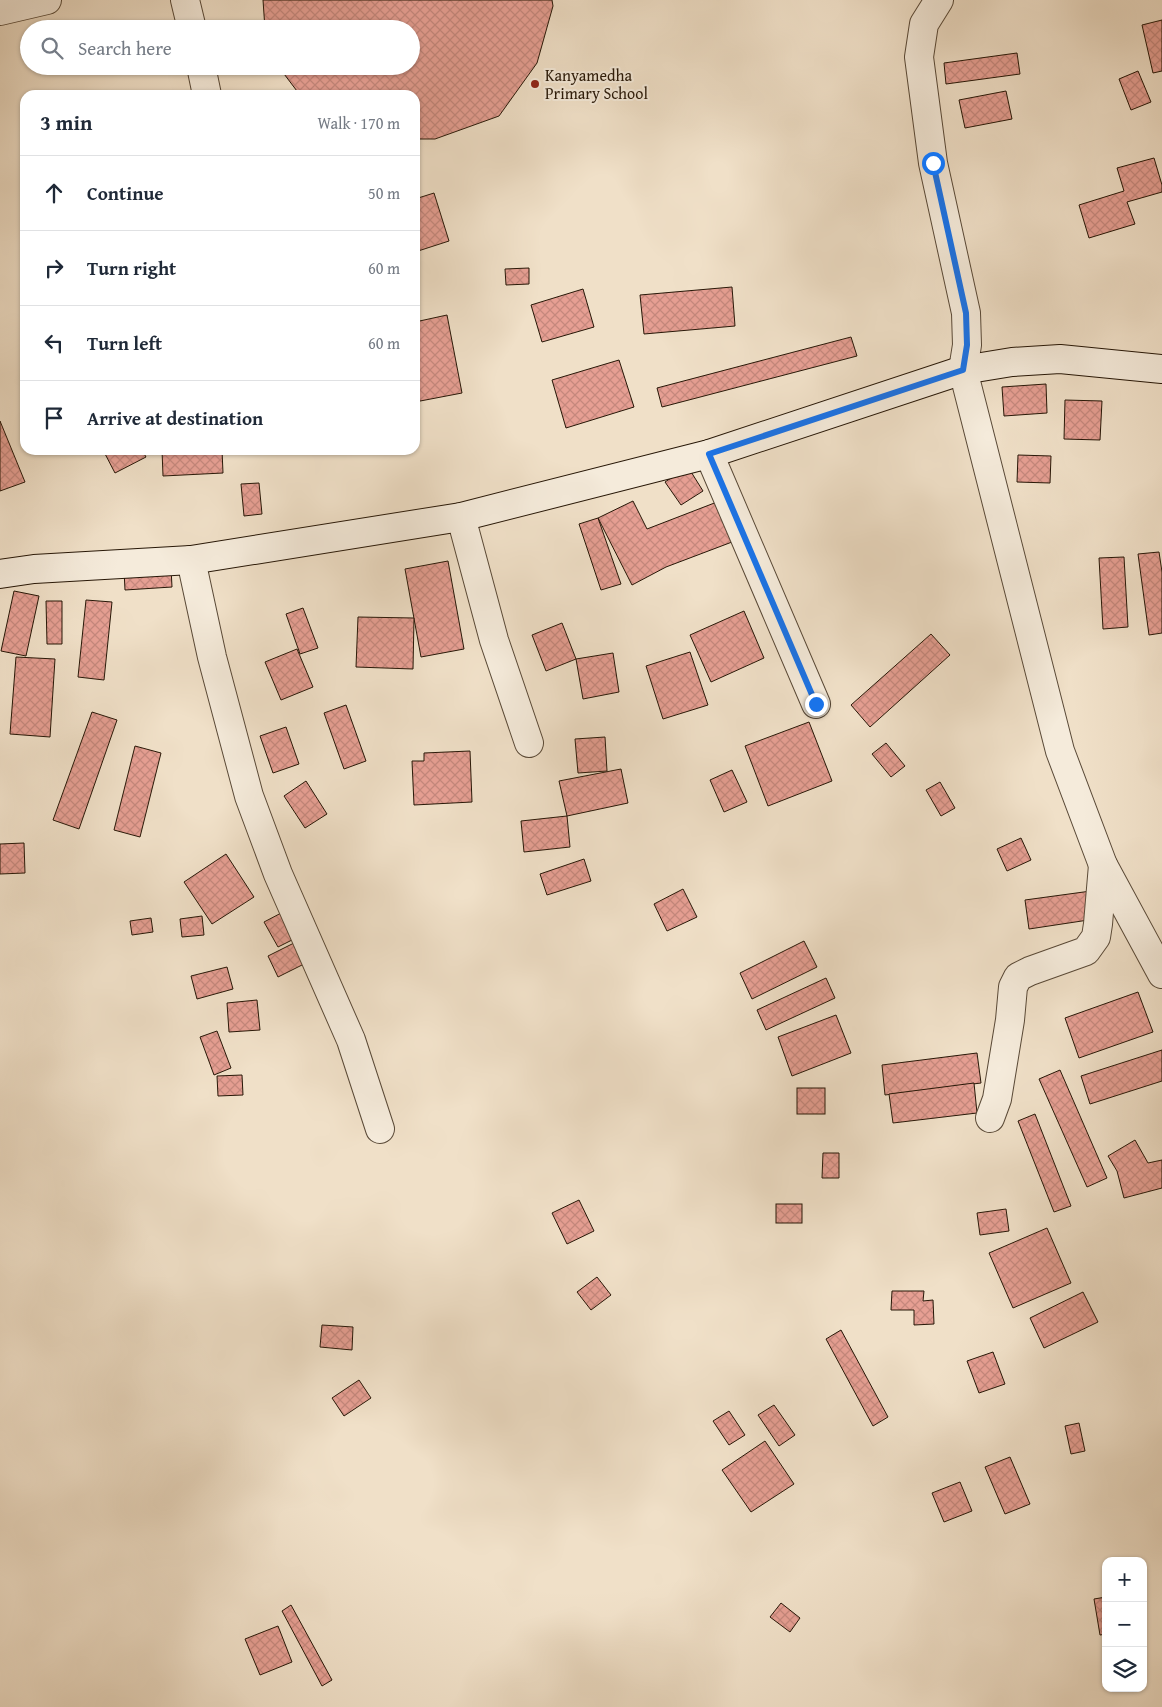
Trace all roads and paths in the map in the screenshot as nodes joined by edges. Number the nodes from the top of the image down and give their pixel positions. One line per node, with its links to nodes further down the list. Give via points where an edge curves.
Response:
1 (47, 0): 4 (street)
2 (185, 0): 5 (street)
3 (939, 0): 9 (street, via 924,24 919,57 933,163 966,313 967,345)
4 (0, 11)
5 (190, 20)
6 (203, 75): 7 (street)
7 (207, 90)
8 (1162, 369): 9 (street, via 1060,359)
9 (963, 370): 10 (street); 16 (street, via 1060,751)
10 (709, 454): 11 (street); 14 (street)
11 (460, 518): 12 (street); 15 (street, via 494,640)
12 (190, 560): 13 (street); 19 (street, via 249,796 278,874 351,1040)
13 (0, 574)
14 (816, 704)
15 (529, 743)
16 (1103, 865): 17 (street); 18 (street, via 1096,937 1086,951 1030,971 1018,977 1013,987 997,1099)
17 (1162, 974)
18 (990, 1118)
19 (380, 1129)

